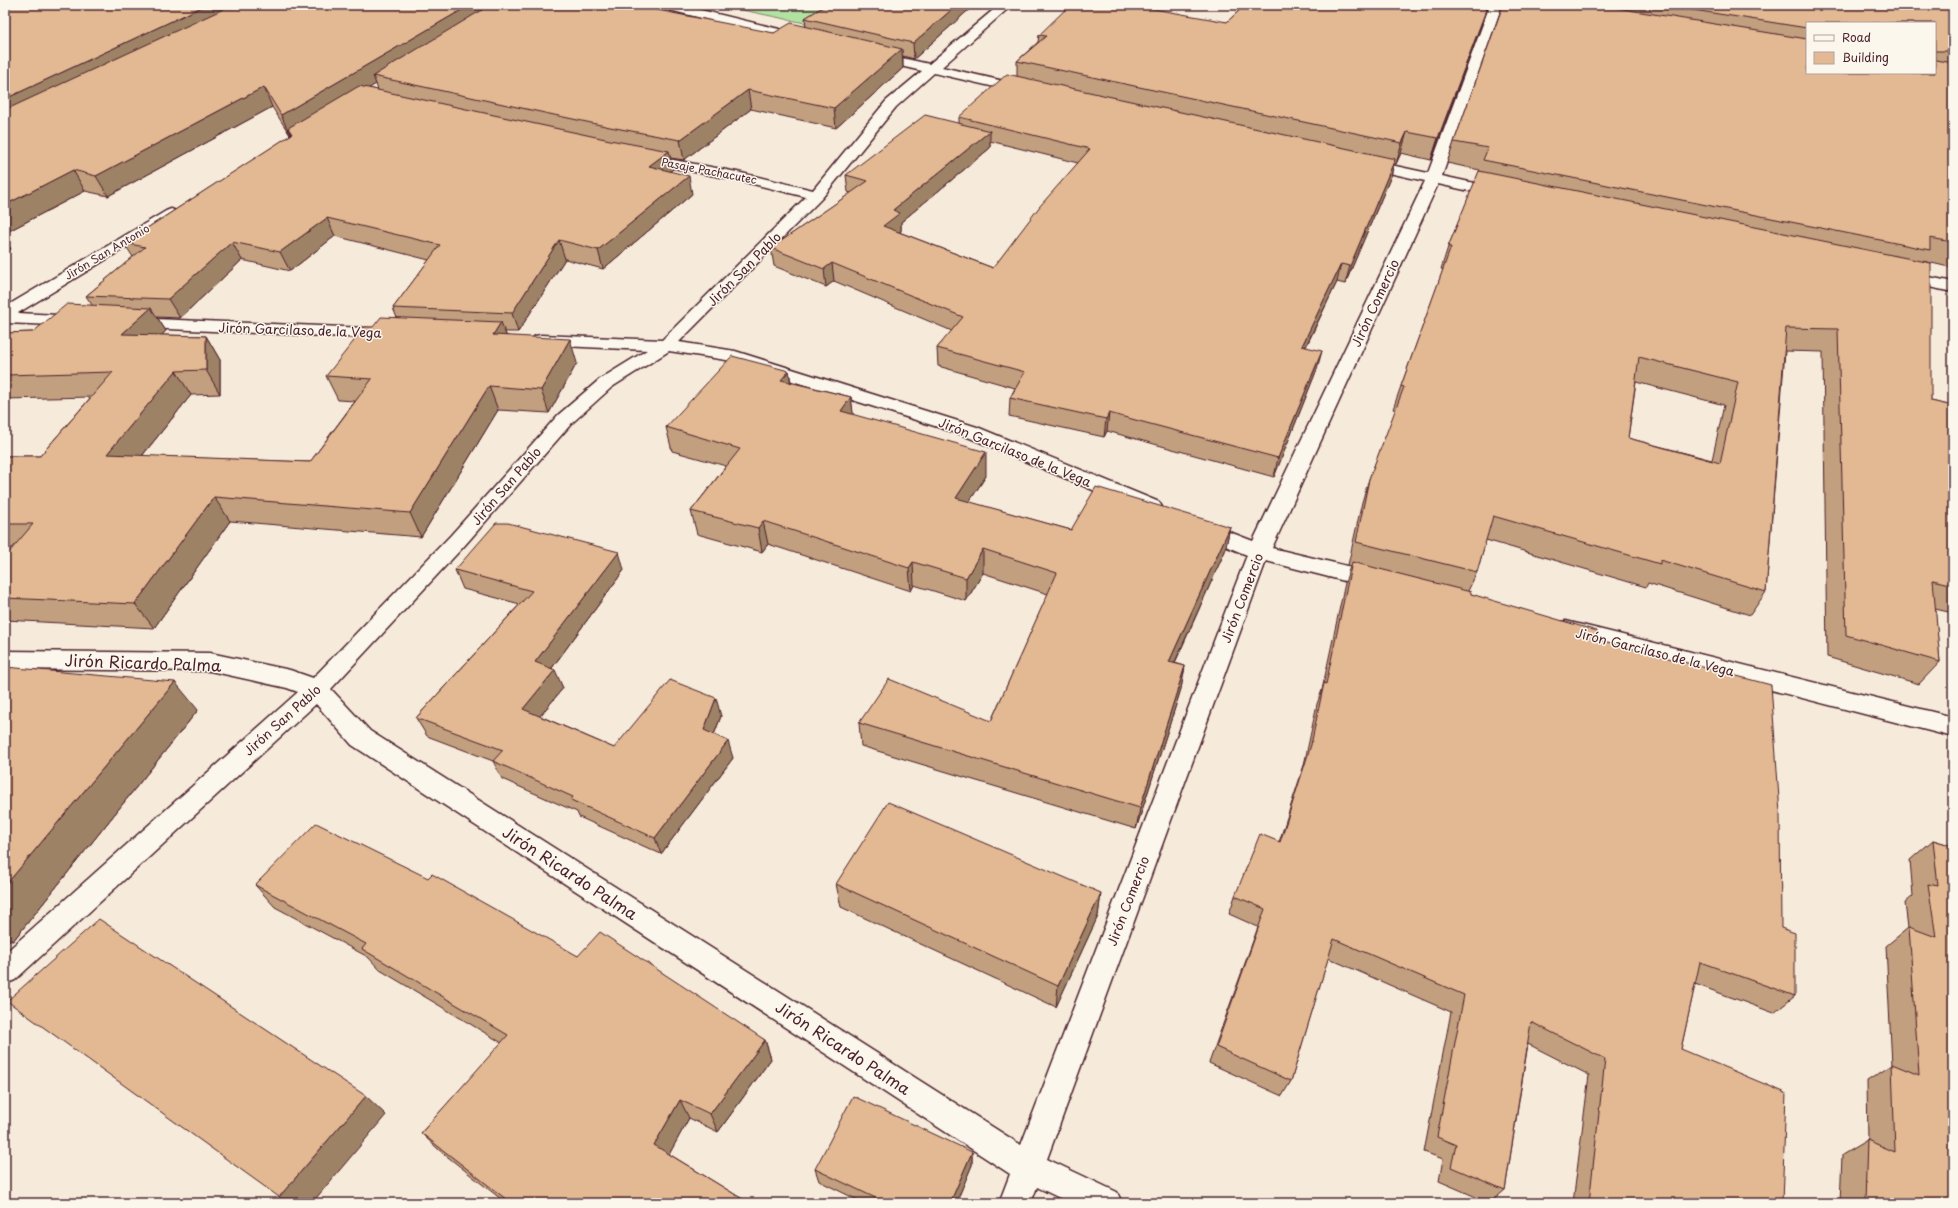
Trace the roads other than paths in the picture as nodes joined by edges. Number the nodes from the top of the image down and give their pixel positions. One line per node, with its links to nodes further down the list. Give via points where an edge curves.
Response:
1 (664, 5): 4 (street)
2 (1006, 5): 6 (street, Jirón San Pablo)
3 (1503, 5): 10 (street, Jirón Comercio)
4 (818, 42)
5 (864, 53): 6 (street)
6 (932, 70): 7 (street); 11 (street, Jirón San Pablo, via 891,104)
7 (1040, 93)
8 (630, 156): 11 (street, Pasaje Pachacutec, via 737,176)
9 (1348, 160): 10 (street)
10 (1433, 179): 12 (street); 21 (street, Jirón Comercio)
11 (817, 195): 20 (street, Jirón San Pablo)
12 (1511, 195)
13 (181, 208): 16 (street, Jirón San Antonio)
14 (1891, 274): 15 (street)
15 (1953, 287)
16 (5, 314)
17 (5, 318): 18 (street, Jirón Garcilaso de la Vega)
18 (411, 335)
19 (522, 339): 20 (street, Jirón Garcilaso de la Vega)
20 (666, 345): 21 (street, Jirón Garcilaso de la Vega, via 729,355 970,431); 25 (street, Jirón San Pablo, via 606,383 565,419 458,540)
21 (1259, 552): 22 (street, Jirón Garcilaso de la Vega); 28 (street, Jirón Comercio)
22 (1390, 585)
23 (1552, 626): 26 (street, Jirón Garcilaso de la Vega)
24 (5, 660): 25 (street, Jirón Ricardo Palma, via 210,662 290,679)
25 (317, 688): 27 (street, Jirón San Pablo); 28 (street, Jirón Ricardo Palma, via 361,738)
26 (1953, 727)
27 (5, 971)
28 (1028, 1167): 29 (street, Jirón Comercio); 30 (street, Jirón Ricardo Palma)
29 (1015, 1203)
30 (1106, 1203)

